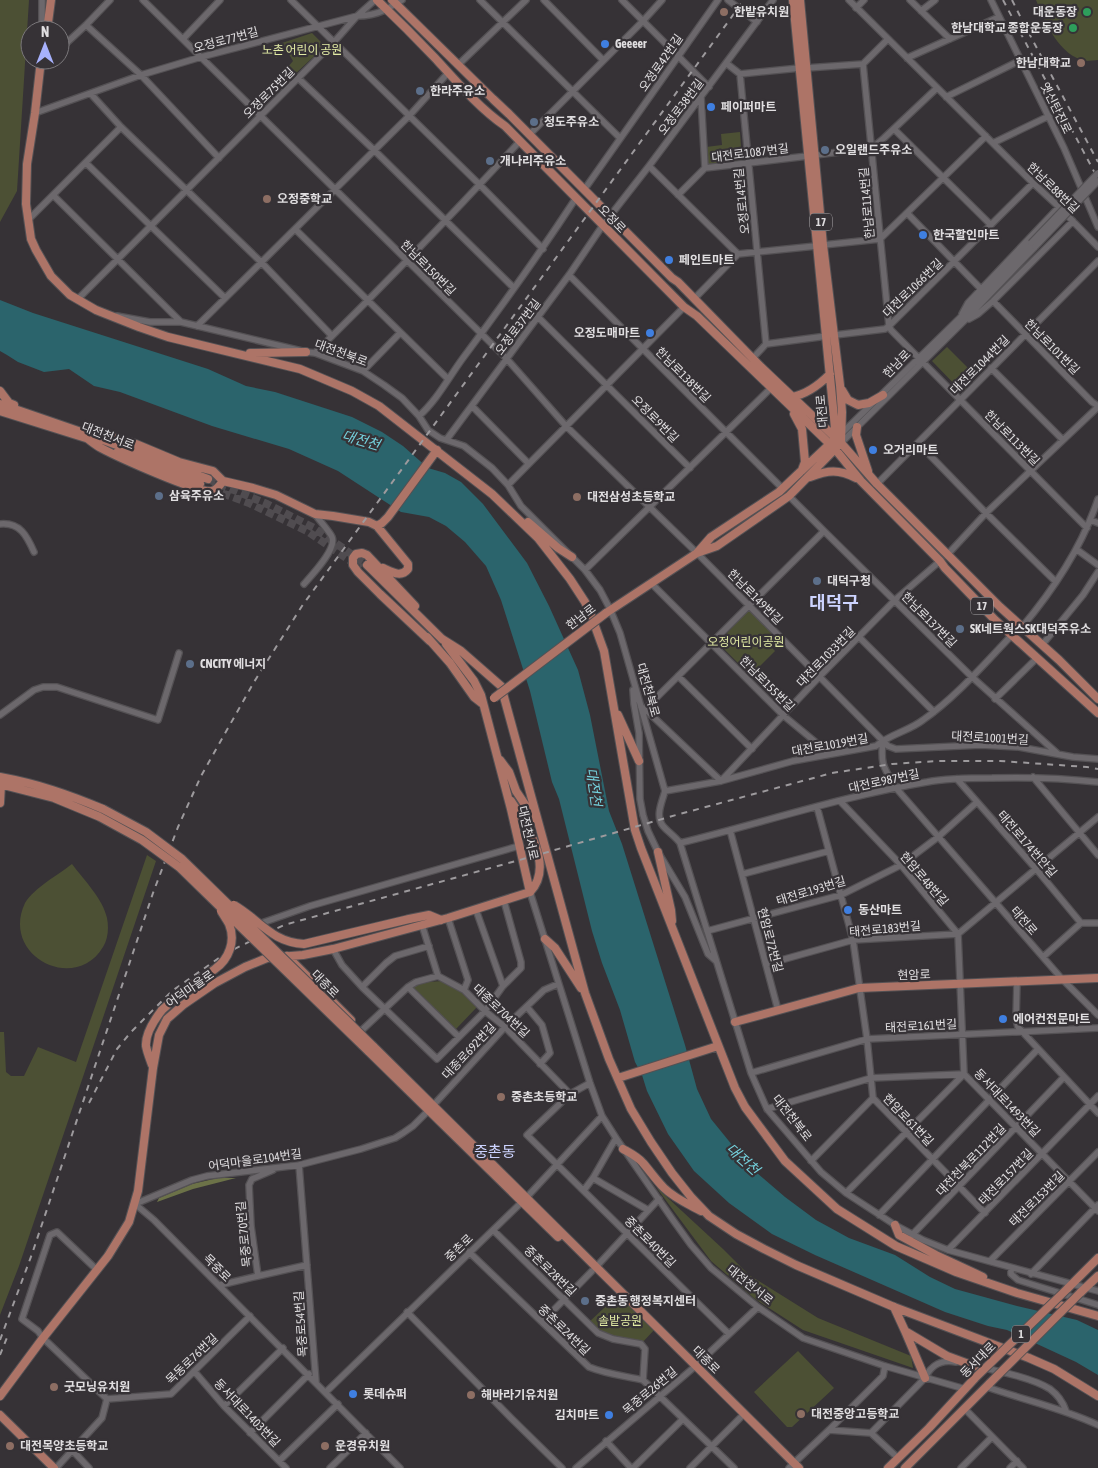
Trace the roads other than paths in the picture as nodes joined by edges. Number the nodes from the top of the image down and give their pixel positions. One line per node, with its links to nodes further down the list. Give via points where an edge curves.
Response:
1 (44, 0): 29 (street); 30 (street)
2 (51, 0): 31 (main road)
3 (110, 0): 35 (street)
4 (143, 0): 37 (street, 한남로150번길)
5 (220, 0): 37 (street)
6 (291, 0): 36 (street)
7 (376, 0): 25 (main road, 오정로); 27 (street, 오정로75번길)
8 (480, 0): 34 (street)
9 (526, 0): 34 (street)
10 (544, 0): 45 (street)
11 (622, 0): 32 (street)
12 (662, 0): 32 (street)
13 (718, 0): 42 (street, 오정로42번길)
14 (728, 0): 33 (street)
15 (773, 0): 33 (street, 오정로38번길)
16 (793, 0): 50 (main road, 대전로 / 17)
17 (800, 0): 50 (main road, 대전로 / 17)
18 (849, 0): 24 (street, 한남로88번길)
19 (864, 0): 24 (street)
20 (910, 0): 26 (street)
21 (935, 0): 26 (street)
22 (991, 0): 28 (street, 옛신탄진로)
23 (396, 1): 25 (street); 49 (main road, 오정로)
24 (856, 8): 38 (street, 한남로88번길)
25 (387, 9): 27 (street, 오정로77번길); 52 (main road, 오정로)
26 (921, 11): 39 (street)
27 (357, 16): 36 (street, 오정로77번길); 41 (street, 오정로75번길)
28 (999, 17): 39 (street); 46 (street, 옛신탄진로)
29 (43, 20)
30 (46, 20)
31 (48, 20)
32 (643, 21): 42 (street); 45 (street)
33 (757, 22): 47 (street, 오정로38번길)
34 (503, 23): 49 (street); 58 (street)
35 (86, 25): 40 (street); 54 (street)
36 (317, 26): 41 (street); 43 (street, 오정로77번길)
37 (182, 39): 43 (street, 한남로150번길)
38 (888, 39): 44 (street, 한남로88번길); 48 (street)
39 (950, 39): 44 (street)
40 (70, 40)
41 (334, 42): 55 (street, 오정로75번길); 64 (street)
42 (678, 56): 56 (street); 70 (street, 오정로42번길)
43 (201, 57): 54 (street, 오정로77번길); 63 (street, 한남로150번길)
44 (907, 58): 57 (street, 한남로88번길)
45 (603, 60): 58 (street)
46 (1021, 60): 60 (street); 65 (street, 옛신탄진로)
47 (726, 63): 53 (street); 56 (street, 오정로38번길)
48 (863, 64): 50 (street); 73 (street, 한남로114번길)
49 (458, 65): 68 (main road, 오정로)
50 (803, 68): 53 (street); 75 (main road, 대전로 / 17)
51 (42, 70): 62 (main road, 대전천북로)
52 (448, 73): 64 (street); 71 (main road, 오정로)
53 (740, 74): 78 (street, 오정로14번길)
54 (141, 75): 59 (street, 오정로77번길); 76 (street)
55 (298, 78): 63 (street, 오정로75번길); 74 (street)
56 (709, 87): 61 (street, 오정로38번길)
57 (937, 88): 60 (street, 한남로88번길); 67 (street)
58 (573, 91): 68 (street); 70 (street)
59 (91, 94): 62 (street, 오정로77번길); 66 (street)
60 (946, 97): 69 (street, 한남로88번길)
61 (701, 98): 79 (street, 오정로38번길); 80 (street, 대전로1087번길)
62 (35, 113): 95 (main road, 대전천북로, via 27,164)
63 (260, 116): 76 (street, 오정로75번길); 87 (street, 한남로150번길)
64 (409, 116): 74 (street); 85 (street)
65 (1049, 116): 72 (street); 101 (street, 옛신탄진로)
66 (121, 127): 77 (street); 86 (street)
67 (894, 129): 73 (street); 82 (street)
68 (530, 134): 88 (main road, 오정로)
69 (986, 136): 72 (street, 한남로88번길); 82 (street)
70 (620, 138): 88 (street, 오정로42번길)
71 (520, 142): 85 (street); 91 (main road, 오정로)
72 (993, 143): 84 (street, 한남로88번길)
73 (872, 148): 75 (street, 대전로1087번길); 103 (street, 한남로114번길)
74 (374, 150): 87 (street); 96 (street)
75 (811, 155): 78 (street, 대전로1087번길); 104 (main road, 대전로 / 17)
76 (219, 158): 86 (street, 오정로75번길)
77 (86, 163): 89 (street); 100 (street)
78 (748, 163): 80 (street, 대전로1087번길); 108 (street, 오정로14번길)
79 (649, 166): 90 (street); 94 (street, 오정로38번길)
80 (705, 168): 90 (street)
81 (1098, 173): 105 (street, 한남로, bridge)
82 (943, 178): 93 (street); 99 (street)
83 (1098, 181): 105 (street, 한남로, bridge)
84 (1033, 183): 92 (street, 한남로88번길); 99 (street, 대전로1066번길)
85 (480, 184): 96 (street); 107 (street)
86 (186, 190): 100 (street, 오정로75번길); 113 (street)
87 (335, 190): 102 (street); 111 (street, 한남로150번길)
88 (584, 190): 94 (main road, 오정로)
89 (53, 195): 95 (street); 110 (street)
90 (678, 195): 109 (street)
91 (576, 198): 98 (main road, 오정로); 107 (street)
92 (1059, 207): 97 (street, 한남로88번길); 117 (street)
93 (907, 213): 103 (street); 114 (street)
94 (611, 217): 98 (street, 오정로38번길); 120 (main road, 오정로)
95 (28, 220): 119 (main road, 대전천북로, via 31,239 51,276)
96 (446, 220): 111 (street); 116 (street)
97 (1073, 222): 106 (street, 한남로88번길); 122 (street)
98 (603, 225): 115 (street, 오정로37번길); 123 (main road, 오정로)
99 (991, 225): 114 (street, 대전로1066번길)
100 (151, 226): 110 (street, 오정로75번길); 118 (street)
101 (1098, 227)
102 (295, 229): 113 (street); 121 (street)
103 (880, 239): 104 (street); 129 (street, 한남로114번길)
104 (820, 245): 108 (street); 134 (main road, 대전로 / 17)
105 (1033, 245): 126 (street, 한남로)
106 (1098, 247)
107 (543, 249): 116 (street)
108 (757, 252): 109 (street); 135 (street, 오정로14번길)
109 (738, 254): 120 (street)
110 (118, 260): 119 (street, 오정로75번길); 127 (street)
111 (407, 261): 121 (street); 131 (street, 한남로150번길)
112 (1098, 261): 132 (street, 대전로1044번길)
113 (261, 262): 118 (street); 133 (street)
114 (954, 262): 117 (street); 129 (street, 대전로1066번길)
115 (569, 275): 125 (street, 오정로37번길); 136 (street, 한남로138번길)
116 (514, 288): 131 (street)
117 (981, 289): 126 (street, via 968,303)
118 (225, 298): 128 (street)
119 (78, 299): 124 (main road, 대전천북로)
120 (694, 299): 140 (main road, 오정로)
121 (368, 300): 130 (street); 133 (street)
122 (993, 301): 126 (street, via 978,314); 132 (street, 한남로101번길)
123 (684, 307): 136 (street); 148 (main road, 오정로)
124 (107, 314): 127 (street, 대전천북로, via 150,322); 137 (main road, via 168,337)
125 (538, 317): 139 (street, 오정로37번길); 146 (street, 오정로9번길)
126 (961, 320): 141 (street, 한남로)
127 (181, 322): 128 (street, 대전천북로)
128 (196, 326): 138 (street, 대전천북로)
129 (889, 326): 134 (street, 대전로1066번길); 141 (street)
130 (400, 333): 143 (street); 145 (street)
131 (481, 334): 139 (street, 한남로150번길); 145 (street)
132 (1025, 334): 142 (street, 대전로1044번길); 156 (street, 한남로101번길)
133 (332, 336): 138 (street)
134 (831, 336): 135 (street); 144 (main road, 대전로 / 17); 147 (main road, 대전로 / 17)
135 (766, 344): 140 (street)
136 (643, 349): 146 (street); 162 (street, 한남로138번길)
137 (238, 353): 138 (main road); 169 (main road, via 300,369 352,391 379,406)
138 (310, 353): 143 (street, 대전천북로)
139 (506, 358): 154 (street, 오정로37번길); 160 (street, 한남로150번길)
140 (753, 358): 151 (main road, 오정로)
141 (920, 360): 150 (street, 한남로); 152 (street, 한남로113번길); 161 (street, 한남로)
142 (992, 368): 152 (street, 대전로1044번길); 166 (street)
143 (363, 371): 158 (street, 대전천북로, via 402,398)
144 (830, 374): 151 (main road, via 798,396); 164 (main road, 대전로 / 17)
145 (448, 379): 158 (street)
146 (607, 385): 160 (street); 171 (street, 오정로9번길)
147 (840, 385): 150 (main road, via 848,400 858,405 869,403); 164 (main road, 대전로 / 17, via 842,412)
148 (771, 388): 155 (main road, 오정로); 162 (street)
149 (0, 391): 159 (main road, via 9,403)
150 (882, 394): 164 (street, 한남로)
151 (791, 397): 164 (main road, 오정로)
152 (960, 400): 167 (street, 대전로1044번길); 173 (street, 한남로113번길)
153 (0, 404): 159 (main road)
154 (472, 406): 165 (street, 오정로37번길); 170 (street)
155 (789, 406): 168 (main road, 오정로); 172 (main road, via 802,429 805,462)
156 (1098, 406): 166 (street)
157 (0, 411): 163 (main road, 대전천서로)
158 (419, 416): 165 (street, 대전천북로, via 428,430)
159 (46, 420): 163 (main road)
160 (566, 426): 170 (street); 185 (street, 한남로150번길)
161 (857, 427): 164 (street, 한남로); 175 (main road, via 856,435)
162 (726, 432): 171 (street); 182 (street, 한남로138번길)
163 (88, 436): 177 (main road, via 103,434 136,444 180,462 213,470); 177 (main road, via 99,447 126,460 205,491 212,491); 179 (main road, 대전천서로)
164 (839, 438): 168 (main road, 한남로); 175 (main road)
165 (447, 439): 181 (street, 대전천북로, via 464,446)
166 (1063, 440): 173 (street)
167 (918, 443): 180 (street, 대전로1044번길); 187 (street)
168 (832, 447): 172 (main road, 한남로); 176 (main road, 한남로); 178 (main road, 17)
169 (437, 450): 174 (main road); 191 (main road, via 388,517)
170 (528, 463): 181 (street)
171 (690, 468): 185 (street)
172 (802, 470): 182 (main road, 한남로)
173 (1030, 471): 187 (street); 192 (street, 한남로113번길)
174 (466, 472): 198 (main road, via 490,488); 227 (main road, via 538,538 585,602 604,651)
175 (869, 476): 180 (main road)
176 (806, 478): 178 (main road, via 824,472 845,472); 183 (main road, 한남로)
177 (224, 481): 186 (main road, via 276,496)
178 (861, 481): 199 (main road, 17)
179 (208, 483)
180 (877, 484): 197 (main road)
181 (508, 485): 198 (street, 대전천북로, via 521,506)
182 (783, 489): 196 (main road, 한남로, via 711,537)
183 (789, 496): 193 (street, 한남로137번길); 196 (main road, 한남로, via 717,546)
184 (1098, 500): 188 (street)
185 (650, 507): 196 (street, 한남로150번길); 203 (street)
186 (314, 514): 191 (main road); 207 (street, via 332,537 333,545)
187 (986, 514): 197 (street); 205 (street)
188 (1091, 520): 189 (street); 192 (street)
189 (1098, 523)
190 (0, 524): 195 (street, via 20,528)
191 (377, 526): 202 (main road, via 408,564 405,573 400,574)
192 (1087, 528): 194 (street)
193 (824, 531): 208 (street, 한남로137번길); 209 (street)
194 (1076, 549): 200 (street); 205 (street)
195 (34, 552)
196 (697, 553): 206 (main road, 한남로); 209 (street, 한남로149번길)
197 (948, 554): 211 (main road)
198 (572, 557): 203 (street, 대전천북로)
199 (940, 561): 208 (street, 대전로1033번길); 212 (main road, 17)
200 (1098, 565)
201 (361, 566): 202 (main road, via 353,558 362,553); 214 (main road); 225 (main road, 대전천서로)
202 (380, 567): 214 (main road)
203 (586, 570): 210 (street, 대전천북로, via 600,590)
204 (1098, 572): 216 (street)
205 (1056, 582): 211 (street)
206 (651, 583): 210 (main road, 한남로); 215 (street, 한남로155번길)
207 (304, 584)
208 (895, 600): 213 (street, 대전로1033번길); 221 (street, 한남로137번길)
209 (750, 606): 215 (street); 220 (street, 한남로149번길)
210 (608, 611): 222 (street, 대전천북로, via 620,633); 225 (main road, 한남로, bridge)
211 (1022, 627): 216 (main road)
212 (1012, 635): 218 (main road, 17); 221 (street, 대전로1019번길)
213 (859, 637): 220 (street, 대전로1033번길); 228 (street)
214 (442, 639): 225 (main road, via 474,681); 252 (main road, via 501,686)
215 (711, 643): 219 (street); 231 (street, 한남로155번길)
216 (1042, 645): 224 (main road)
217 (178, 653): 230 (street, via 158,720 57,687 34,690)
218 (1036, 658): 223 (street); 229 (main road, 17)
219 (678, 676): 226 (street); 233 (street)
220 (820, 676): 231 (street, 대전로1033번길); 232 (street, 한남로149번길)
221 (972, 677): 223 (street, 한남로137번길); 228 (street, 대전로1019번길)
222 (633, 678): 226 (street, 대전천북로); 238 (street)
223 (995, 698): 236 (street, 한남로137번길)
224 (1098, 699)
225 (483, 704): 234 (main road, 대전천서로)
226 (643, 708): 241 (street); 245 (street, 대전천북로)
227 (614, 709): 238 (main road); 275 (main road, via 635,830)
228 (934, 712): 232 (street, 대전로1019번길, via 922,722)
229 (1098, 713)
230 (0, 715)
231 (784, 716): 233 (street, 대전로1033번길); 235 (street, 한남로155번길)
232 (884, 740): 235 (street, 대전로1019번길, via 876,746); 236 (street, 대전로1001번길, via 896,749 981,745); 244 (street, 태전로, via 883,766)
233 (752, 749): 241 (street, 대전로1033번길)
234 (496, 754): 246 (main road, 대전천서로); 252 (main road)
235 (830, 754): 241 (street, 대전로1019번길)
236 (1058, 755): 237 (street, 대전로1001번길)
237 (1098, 760)
238 (639, 761): 259 (street, via 643,815)
239 (1033, 777): 240 (street, 대전로987번길); 243 (street, 대전로987번길); 254 (street)
240 (957, 779): 244 (street, 대전로987번길); 248 (street, 태전로174번안길)
241 (721, 781): 245 (street, 대전로1019번길)
242 (0, 782): 249 (main road); 266 (main road, 대종로, bridge, via 54,798 100,817 142,840); 266 (main road, 대종로, bridge, via 28,782 65,793 146,832 175,854)
243 (1098, 782)
244 (896, 788): 247 (street, 대전로987번길); 255 (street, 태전로)
245 (665, 791): 256 (street, 대전천북로, via 659,815 661,824)
246 (506, 793): 257 (main road, 대전천서로); 264 (main road, via 531,833 539,859 540,872)
247 (840, 801): 250 (street, 대전로987번길); 261 (street, 현암로48번길)
248 (977, 802): 255 (street); 262 (street, 태전로174번안길)
249 (0, 803)
250 (817, 807): 253 (street, 대전로987번길); 258 (street, 현암로61번길)
251 (1098, 817): 254 (street)
252 (539, 826): 299 (main road)
253 (730, 830): 256 (street, 대전로987번길); 263 (street, 현암로72번길)
254 (1079, 832): 260 (street); 262 (street)
255 (938, 838): 261 (street, 태전로193번길); 268 (street, 태전로)
256 (680, 843): 276 (street, 대전천북로)
257 (519, 846): 264 (main road, 대전천서로); 277 (street, via 310,906)
258 (829, 851): 263 (street); 265 (street, 현암로61번길)
259 (658, 852): 275 (main road); 286 (street, via 685,897 708,954)
260 (1098, 855)
261 (901, 865): 265 (street, 태전로193번길); 278 (street, 현암로48번길)
262 (1036, 870): 268 (street); 272 (street, 태전로174번안길)
263 (743, 874): 271 (street, 현암로72번길)
264 (530, 892): 267 (main road, 어덕마을로); 279 (street, 대전천서로)
265 (840, 895): 271 (street, 태전로193번길); 280 (street, 현암로61번길)
266 (219, 900): 270 (main road, bridge, via 251,916 266,931 294,944 429,915); 315 (main road, 대종로, bridge); 317 (main road, bridge, via 232,931 229,954 216,969 192,984 154,1020 146,1045)
267 (504, 901): 269 (main road, 어덕마을로); 294 (street, via 521,968)
268 (996, 903): 278 (street); 284 (street, 태전로)
269 (476, 910): 270 (main road, 어덕마을로); 294 (street)
270 (445, 919): 274 (main road, 어덕마을로); 298 (street, via 468,980)
271 (754, 919): 276 (street, 태전로193번길); 287 (street, 현암로72번길)
272 (1081, 923): 273 (street); 284 (street)
273 (1098, 923)
274 (422, 925): 281 (street); 282 (main road, 어덕마을로)
275 (673, 931): 313 (main road)
276 (707, 931): 286 (street, 대전천북로)
277 (236, 932)
278 (958, 934): 280 (street, 태전로183번길); 293 (street)
279 (545, 938): 292 (street, 대전천서로); 299 (main road)
280 (853, 940): 287 (street, 태전로183번길); 297 (street, 현암로61번길)
281 (429, 946): 288 (street); 295 (street, via 395,956)
282 (333, 949): 283 (main road, 어덕마을로); 295 (street, via 342,965)
283 (287, 956): 285 (main road, 어덕마을로); 308 (main road)
284 (1043, 957): 290 (street, 태전로)
285 (267, 958): 315 (main road); 317 (main road, 어덕마을로, via 215,983 168,1019 159,1035)
286 (718, 963): 305 (street, 대전천북로)
287 (767, 964): 302 (street, 현암로72번길)
288 (438, 976): 296 (street); 298 (street, 대종로704번길)
289 (1098, 978): 290 (main road, 현암로)
290 (1062, 979): 291 (main road, 현암로); 304 (street, 태전로)
291 (1017, 982): 293 (main road, 현암로); 309 (street, via 1016,1020)
292 (558, 984): 300 (street, 대종로692번길, via 544,990); 323 (street, 대전천서로)
293 (961, 984): 297 (main road, 현암로); 310 (street, 동서대로1493번길)
294 (503, 986): 303 (street)
295 (362, 987): 301 (street)
296 (408, 987): 301 (street); 311 (street)
297 (859, 988): 302 (main road, 현암로); 312 (street, 현암로61번길)
298 (464, 990): 303 (street, 대종로704번길)
299 (585, 994): 321 (main road)
300 (527, 1007): 306 (street, 대종로692번길); 316 (street, via 542,1025 550,1053)
301 (384, 1009): 308 (street); 311 (street, via 437,1059)
302 (778, 1010): 305 (main road, 현암로)
303 (485, 1011): 306 (street, 대종로704번길); 311 (street)
304 (1098, 1015)
305 (735, 1022): 318 (street, 대전천북로)
306 (505, 1027): 316 (street, 대종로704번길); 329 (street, 대종로692번길)
307 (1098, 1028): 309 (street, 태전로161번길)
308 (362, 1030): 315 (main road, via 378,1048)
309 (1021, 1032): 310 (street, 태전로161번길); 314 (street)
310 (963, 1034): 312 (street, 태전로161번길); 319 (street, 동서대로1493번길)
311 (459, 1037)
312 (867, 1039): 318 (street, 태전로161번길); 322 (street, 현암로61번길)
313 (718, 1046): 321 (main road); 376 (main road, via 735,1088 763,1133 785,1161 837,1210 896,1246 956,1272)
314 (1038, 1049): 320 (street); 327 (street)
315 (373, 1051): 329 (main road, 대종로)
316 (540, 1064): 324 (street, 대종로704번길)
317 (153, 1068): 351 (main road, 어덕마을로)
318 (751, 1073): 330 (street, 대전천북로)
319 (964, 1074): 322 (street); 327 (street, 동서대로1493번길); 334 (street)
320 (1064, 1077): 328 (street); 333 (street, 대전천북로112번길)
321 (618, 1078): 356 (main road, via 631,1109 666,1165)
322 (871, 1078): 326 (street, 현암로61번길); 330 (street)
323 (590, 1083): 324 (street); 332 (street, 대전천서로)
324 (570, 1094): 341 (street, 중촌로40번길, via 527,1135)
325 (1098, 1096): 328 (street, 태전로157번길)
326 (873, 1098): 334 (street, 현암로61번길); 340 (street)
327 (990, 1100): 333 (street, 동서대로1493번길); 339 (street)
328 (1090, 1104): 331 (street); 338 (street, 태전로157번길)
329 (430, 1108): 342 (street, 어덕마을로104번길, via 413,1126 395,1138); 350 (main road, 대종로)
330 (767, 1109): 340 (street, 대전천북로)
331 (1098, 1113)
332 (602, 1116): 335 (street, 대전천서로); 341 (street, 중촌로)
333 (1016, 1127): 338 (street, 동서대로1493번길); 346 (street, 대전천북로112번길)
334 (906, 1132): 339 (street, 현암로61번길); 348 (street)
335 (616, 1138): 336 (street, 대전천서로); 344 (street)
336 (624, 1149): 349 (street, 대전천서로); 356 (main road, via 638,1157 665,1189)
337 (1098, 1152): 345 (street, 태전로153번길)
338 (1042, 1154): 345 (street, 동서대로1493번길); 354 (street, 태전로157번길)
339 (933, 1159): 346 (street, 현암로61번길); 355 (street)
340 (811, 1161): 348 (street, 대전천북로)
341 (557, 1164): 347 (street, 중촌로40번길); 350 (street, 중촌로)
342 (299, 1165): 343 (street, 어덕마을로104번길); 365 (street, 목중로54번길)
343 (277, 1168): 351 (street, 어덕마을로104번길, via 207,1176); 370 (street, 목중로70번길, via 252,1179 250,1185 251,1226)
344 (593, 1178): 347 (street); 353 (street)
345 (1069, 1181): 352 (street, 동서대로1493번길); 364 (street, 태전로153번길)
346 (959, 1186): 354 (street, 현암로61번길); 360 (street, 대전천북로112번길)
347 (584, 1190): 359 (street, 중촌로40번길)
348 (846, 1193): 355 (street, 대전천북로)
349 (659, 1199): 353 (street); 379 (street, 대전천서로, via 691,1246 711,1268)
350 (524, 1200): 358 (street, 중촌로); 367 (main road, 대종로)
351 (135, 1204): 368 (main road, 어덕마을로, via 129,1222); 372 (street, 목중로)
352 (1097, 1208): 369 (street)
353 (648, 1210): 359 (street)
354 (985, 1213): 361 (street, 태전로157번길)
355 (879, 1215): 357 (street, 대전천북로)
356 (710, 1216): 380 (main road, via 736,1234 796,1265)
357 (895, 1225): 360 (street, 대전천북로); 376 (main road, via 899,1235)
358 (493, 1230): 362 (street, 중촌로); 377 (street, 중촌로28번길)
359 (628, 1233): 367 (street); 386 (street, 중촌로40번길)
360 (912, 1234): 361 (street, 대전천북로)
361 (948, 1250): 364 (street, 대전천북로)
362 (469, 1252): 381 (street, 중촌로); 384 (street, 중촌로24번길)
363 (1098, 1258): 373 (main road, 동서대로)
364 (990, 1261): 366 (street, 대전천북로)
365 (307, 1265): 370 (street); 396 (street, 목중로54번길)
366 (1011, 1268): 369 (street, 대전천북로); 378 (street, via 1011,1274 1018,1280)
367 (594, 1269): 377 (street); 391 (main road, 대종로)
368 (97, 1270): 387 (main road, 어덕마을로); 387 (street, via 57,1232 50,1235 22,1319)
369 (1031, 1274): 373 (street, 대전천북로)
370 (258, 1276): 372 (street, 목중로70번길)
371 (1098, 1276): 374 (main road, 동서대로)
372 (220, 1286): 382 (street, 목중로)
373 (1069, 1287): 374 (street, 대전천북로); 398 (main road, 동서대로 / 1, bridge)
374 (1083, 1291): 375 (street, 대전천북로); 397 (main road, 동서대로 / 1, bridge)
375 (1098, 1291)
376 (1017, 1293): 383 (main road)
377 (564, 1299): 384 (street); 395 (street, 중촌로28번길, via 598,1332 613,1339 641,1344 645,1349)
378 (1098, 1305)
379 (758, 1307): 386 (street, 목중로26번길); 389 (street, 대전천서로, via 803,1338)
380 (894, 1307): 385 (main road); 402 (main road, via 1029,1358)
381 (407, 1312): 399 (street, 중촌로); 430 (street)
382 (250, 1316): 388 (street, 목중로); 392 (street, 목동로76번길)
383 (1098, 1316)
384 (542, 1322): 395 (street, 중촌로24번길, via 589,1367)
385 (905, 1330): 390 (main road, via 946,1356); 394 (main road)
386 (729, 1334): 391 (street, 목중로26번길)
387 (43, 1338): 400 (main road, 어덕마을로); 403 (street)
388 (282, 1348): 393 (street, 목중로); 405 (street)
389 (885, 1366): 394 (street, 대전천서로); 412 (street, via 883,1376)
390 (974, 1366): 394 (street, via 951,1361 939,1363 929,1369); 407 (street, via 1040,1384 1063,1402)
391 (694, 1367): 401 (street, 목중로26번길); 409 (main road, 대종로); 424 (main road, 대종로)
392 (194, 1372): 403 (street, 목동로76번길, via 171,1394); 405 (street, 동서대로1403번길)
393 (308, 1374): 396 (street, 목중로); 413 (street)
394 (925, 1378): 398 (street, 대전천서로); 415 (street)
395 (643, 1380): 401 (street)
396 (316, 1382): 399 (street, 목중로)
397 (988, 1385): 406 (main road, 동서대로 / 1); 407 (street, via 1015,1397)
398 (965, 1389): 420 (main road, 동서대로 / 1)
399 (326, 1392): 404 (street, 목중로)
400 (0, 1396)
401 (660, 1396): 410 (street); 417 (street, 목중로26번길)
402 (1098, 1396)
403 (106, 1399): 419 (street, via 102,1418)
404 (338, 1404): 414 (street, 목중로); 421 (street)
405 (224, 1406): 413 (street, 동서대로1403번길)
406 (965, 1409): 416 (street); 425 (main road, 동서대로 / 1)
407 (1066, 1411): 411 (street)
408 (0, 1416): 426 (main road)
409 (741, 1417): 418 (street); 424 (main road, 대종로)
410 (683, 1419): 418 (street); 432 (street)
411 (1098, 1425)
412 (829, 1430): 415 (street); 424 (street)
413 (250, 1432): 421 (street, 동서대로1403번길)
414 (366, 1433): 423 (street, 목중로); 429 (street)
415 (871, 1433): 420 (street)
416 (992, 1437): 422 (street); 436 (street)
417 (606, 1442): 431 (street, 목중로26번길); 432 (street)
418 (712, 1447): 433 (street); 434 (street)
419 (72, 1450): 426 (street); 427 (street)
420 (898, 1458): 435 (main road, 동서대로 / 1)
421 (279, 1461): 428 (street, 동서대로1403번길)
422 (1017, 1462): 437 (street); 438 (street)
423 (397, 1467)
424 (793, 1467)
425 (908, 1467)
426 (55, 1468)
427 (89, 1468)
428 (286, 1468)
429 (330, 1468)
430 (562, 1468)
431 (576, 1468)
432 (632, 1468)
433 (690, 1468)
434 (734, 1468)
435 (888, 1468)
436 (961, 1468)
437 (1010, 1468)
438 (1023, 1468)

